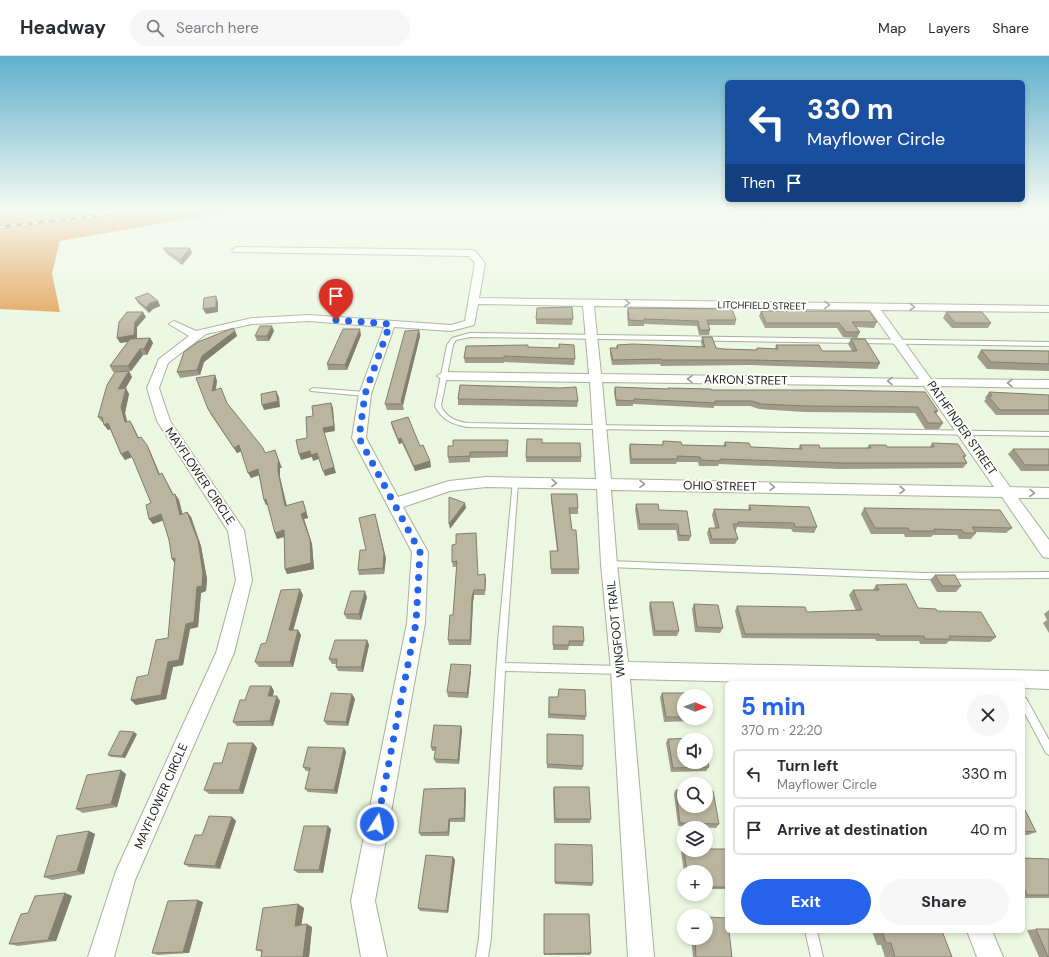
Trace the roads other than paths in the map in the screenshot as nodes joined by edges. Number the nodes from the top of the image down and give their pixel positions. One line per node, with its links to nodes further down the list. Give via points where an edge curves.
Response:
1 (472, 253): 2 (street, via 480,263)
2 (475, 301): 3 (street, LITCHFIELD STREET); 7 (street, MAYFLOWER CIRCLE, via 470,323 451,328)
3 (588, 302): 4 (street, LITCHFIELD STREET, one-way to 4); 9 (street, WINGFOOT TRAIL)
4 (873, 306): 5 (street, LITCHFIELD STREET, one-way to 5); 10 (street, PATHFINDER STREET)
5 (1049, 309)
6 (174, 324): 8 (street)
7 (390, 324): 8 (street, MAYFLOWER CIRCLE, via 309,318 252,321 202,331); 17 (street)
8 (196, 335): 39 (street, MAYFLOWER CIRCLE, via 163,361 153,388 164,421 236,530 244,580 225,653 124,879)
9 (590, 337): 10 (lane); 12 (lane, via 462,336 454,339 450,345); 13 (street, WINGFOOT TRAIL)
10 (900, 342): 11 (lane); 14 (street, PATHFINDER STREET)
11 (1049, 344)
12 (443, 376): 13 (street, AKRON STREET); 18 (lane, via 438,406 441,414 458,424)
13 (596, 378): 14 (street, AKRON STREET, one-way to 13); 18 (street, WINGFOOT TRAIL)
14 (929, 382): 15 (street, AKRON STREET, one-way to 14); 19 (street, PATHFINDER STREET)
15 (1049, 384)
16 (314, 390): 17 (lane)
17 (365, 394): 25 (street, via 359,438)
18 (600, 426): 19 (lane); 22 (street, WINGFOOT TRAIL)
19 (965, 432): 20 (lane); 23 (street, PATHFINDER STREET)
20 (1049, 434)
21 (514, 482): 22 (street, OHIO STREET, one-way to 22); 25 (street, OHIO STREET, via 465,483); 29 (lane)
22 (603, 483): 23 (street, OHIO STREET, one-way to 23); 27 (street, WINGFOOT TRAIL)
23 (1007, 492): 24 (street, OHIO STREET, one-way to 24); 26 (street, PATHFINDER STREET)
24 (1049, 493)
25 (395, 504): 40 (street, via 420,552 416,623 363,901)
26 (1049, 552)
27 (609, 564): 28 (lane, via 923,576); 30 (street, WINGFOOT TRAIL)
28 (1049, 575)
29 (501, 667): 30 (lane); 41 (lane)
30 (620, 670): 31 (street); 42 (street, WINGFOOT TRAIL)
31 (750, 678): 32 (street)
32 (878, 680): 34 (street)
33 (1049, 680): 34 (street)
34 (1013, 681)
35 (1025, 705): 36 (lane)
36 (1049, 750)
37 (811, 933): 43 (lane)
38 (980, 933): 44 (street)
39 (101, 957)
40 (374, 957)
41 (482, 957)
42 (641, 957)
43 (817, 957)
44 (990, 957)

